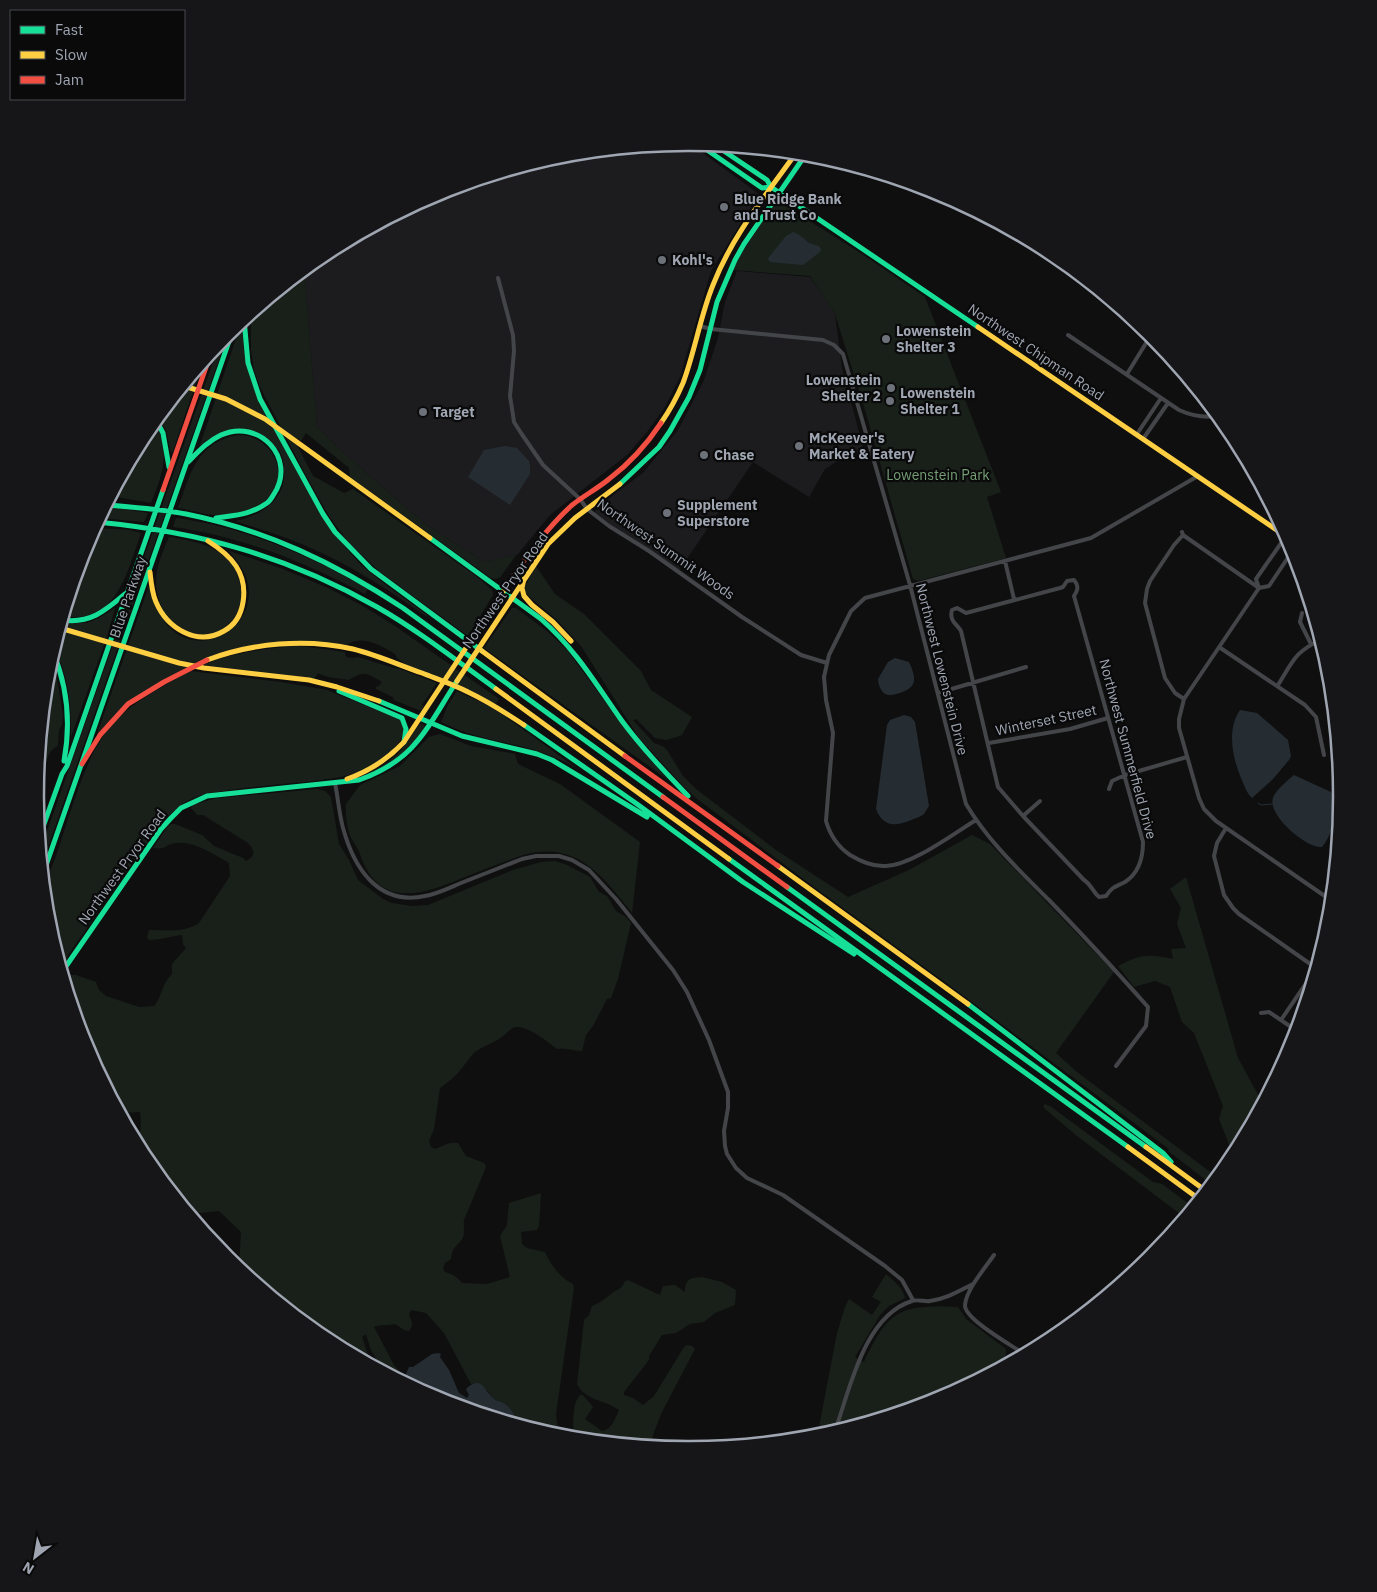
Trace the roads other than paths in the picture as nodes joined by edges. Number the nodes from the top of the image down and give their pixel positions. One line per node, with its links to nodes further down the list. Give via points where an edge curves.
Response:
1 (710, 152): 5 (main road, Northwest Chipman Road, via 762,188)
2 (726, 153): 5 (main road, Northwest Chipman Road, via 766,180)
3 (791, 160): 5 (main road, Northwest Pryor Road)
4 (801, 162): 6 (main road, Northwest Pryor Road)
5 (771, 187): 6 (main road, Northwest Chipman Road); 8 (main road, Northwest Pryor Road, via 722,264)
6 (779, 192): 10 (main road, Northwest Pryor Road, via 734,260 717,302); 21 (main road, Northwest Chipman Road)
7 (498, 278): 26 (street, Northwest Summit Woods, via 513,335 510,396 514,422 543,465)
8 (700, 326): 10 (street, Northwest Lowenstein Drive); 26 (main road, Northwest Pryor Road, via 690,364 667,414 629,462)
9 (245, 329): 74 (main road, via 248,363 260,399 323,514 352,550 371,569 410,598)
10 (711, 329): 30 (main road, Northwest Pryor Road, via 690,397 670,431 635,472); 40 (street, Northwest Lowenstein Drive, via 823,340 834,344 843,354)
11 (1068, 335): 15 (street)
12 (1146, 343): 15 (street)
13 (227, 346): 23 (main road, Blue Parkway)
14 (205, 370): 24 (main road, Blue Parkway)
15 (1127, 374): 17 (street)
16 (190, 388): 42 (main road, via 265,419)
17 (1161, 398): 18 (street); 21 (street)
18 (1168, 403): 19 (street, via 1192,415); 22 (street)
19 (1210, 418)
20 (160, 427): 24 (main road)
21 (1137, 434): 22 (main road, Northwest Chipman Road)
22 (1143, 439): 25 (main road, Northwest Chipman Road)
23 (186, 464): 31 (main road, via 214,439 238,431 262,437 277,451 281,461 282,480 278,490 262,508 238,518); 38 (main road, Blue Parkway)
24 (169, 470): 43 (main road, Blue Parkway)
25 (1198, 476): 33 (main road, Northwest Chipman Road); 37 (street, via 1091,538)
26 (580, 499): 30 (street, Northwest Summit Woods); 42 (main road, Northwest Pryor Road, via 551,526)
27 (114, 503): 29 (main road)
28 (113, 505): 29 (main road)
29 (121, 506): 31 (main road)
30 (587, 509): 39 (main road, Northwest Pryor Road, via 548,544); 53 (street, Northwest Summit Woods, via 801,655)
31 (203, 518): 90 (main road, via 256,533 302,551 382,593)
32 (105, 523): 34 (main road)
33 (1275, 528)
34 (198, 536): 38 (main road, via 232,560 243,581 244,603 236,621 228,629 206,638 193,637 173,628 156,605); 84 (main road, via 294,566 354,594 397,619)
35 (1281, 543): 41 (street, via 1256,579)
36 (1288, 559): 41 (street, via 1269,586)
37 (1005, 561): 40 (street); 45 (street)
38 (149, 569): 68 (main road, Blue Parkway)
39 (524, 579): 44 (main road, Northwest Pryor Road); 57 (main road, via 524,596 564,632)
40 (910, 585): 53 (street, via 865,598 851,611); 59 (street, Northwest Lowenstein Drive)
41 (1259, 588): 51 (street); 60 (street, via 1182,533 1150,581 1144,603 1165,678 1175,693)
42 (503, 591): 44 (main road); 61 (main road, Northwest Pryor Road)
43 (126, 594): 47 (main road, via 94,617); 69 (main road, Blue Parkway)
44 (512, 598): 57 (main road, via 564,640); 63 (main road, Northwest Pryor Road)
45 (1014, 599): 55 (street, Northwest Summerfield Drive, via 966,613 958,608 952,610 950,616 961,631); 62 (street, Northwest Summerfield Drive, via 1060,588 1067,581 1074,580 1078,585 1074,596)
46 (1302, 613): 50 (street, via 1300,622)
47 (68, 621)
48 (66, 630): 56 (main road, via 179,663)
49 (1314, 643): 50 (street)
50 (1311, 644): 58 (street, via 1302,649)
51 (1219, 647): 58 (street); 60 (street)
52 (58, 662): 69 (main road, via 68,717)
53 (827, 663): 76 (street, via 824,677 826,700 834,733 826,821 830,834 842,849 858,860 886,866 906,861)
54 (1026, 667): 55 (street)
55 (974, 682): 59 (street); 65 (street, Northwest Summerfield Drive)
56 (320, 683): 61 (main road, via 373,698); 64 (main road, via 398,715 405,721 407,729)
57 (598, 683): 74 (main road, via 642,746)
58 (1278, 685): 66 (street, via 1316,717)
59 (938, 693): 76 (street, Northwest Lowenstein Drive, via 962,794)
60 (1184, 698): 67 (street, via 1179,728)
61 (420, 718): 63 (main road); 64 (main road, Northwest Pryor Road)
62 (1108, 718): 65 (street, Winterset Street, via 1070,729); 70 (street, Northwest Summerfield Drive)
63 (431, 723): 71 (main road, Northwest Pryor Road, via 411,750 389,768 359,780); 79 (main road, via 462,736 552,760)
64 (404, 742): 71 (main road, Northwest Pryor Road, via 384,762 369,771)
65 (989, 743): 75 (street, Northwest Summerfield Drive, via 998,787)
66 (1324, 755)
67 (1187, 757): 70 (street); 78 (street, via 1201,804)
68 (82, 764): 79 (main road, via 100,735 128,704 183,670 224,654 266,645 328,645 380,656 486,700); 80 (main road, Blue Parkway)
69 (62, 774): 77 (main road, Blue Parkway)
70 (1124, 775): 72 (street, via 1112,781); 75 (street, Northwest Summerfield Drive, via 1143,851 1136,872 1125,882 1112,887 1106,896 1094,894 1093,888)
71 (335, 783): 82 (main road, Northwest Pryor Road, via 207,796 179,809 161,829); 95 (street, via 343,828 356,859 371,882 388,894 405,898 424,896 536,856 559,856 589,870 616,899 687,992 728,1092 725,1146 736,1168 747,1178 783,1195 885,1266 902,1280)
72 (1109, 789)
73 (1040, 801): 75 (street)
74 (701, 809): 90 (main road, via 992,1021 1163,1153)
75 (1023, 816)
76 (976, 820): 89 (street, Northwest Lowenstein Drive, via 996,846 1148,1007 1146,1026)
77 (45, 822)
78 (1226, 828): 81 (street); 83 (street, via 1214,856 1228,902 1239,914)
79 (681, 838): 84 (main road, via 778,906)
80 (47, 862)
81 (1325, 896)
82 (67, 965)
83 (1310, 965)
84 (906, 987): 92 (main road)
85 (1304, 987): 87 (street)
86 (1261, 1013): 87 (street, via 1269,1012)
87 (1281, 1020): 88 (street)
88 (1290, 1026)
89 (1116, 1066)
90 (1180, 1172): 91 (main road)
91 (1201, 1187)
92 (1194, 1195)
93 (994, 1255): 94 (street)
94 (973, 1284): 95 (street, via 942,1299); 96 (street, via 965,1304 968,1314)
95 (913, 1300): 97 (street, via 876,1326 863,1350)
96 (1018, 1350)
97 (838, 1423)

